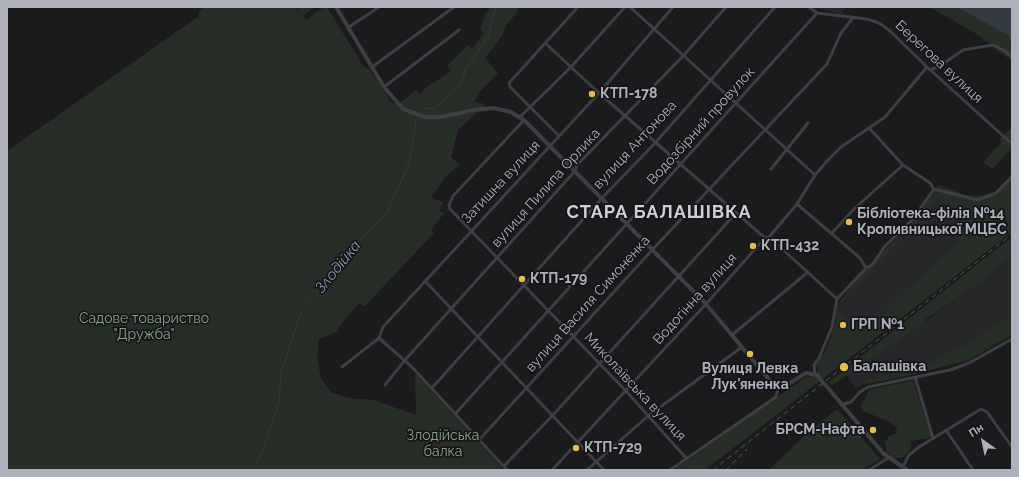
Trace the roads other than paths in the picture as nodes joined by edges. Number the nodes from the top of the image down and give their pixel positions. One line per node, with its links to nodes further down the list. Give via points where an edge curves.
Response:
1 (336, 7): 13 (street)
2 (379, 7): 13 (street)
3 (454, 7): 19 (street)
4 (578, 7): 16 (street)
5 (624, 7): 20 (street)
6 (630, 7): 14 (street)
7 (673, 7): 14 (street, Затишна вулиця)
8 (726, 7): 17 (street, вулиця Пилипа Орлика)
9 (775, 7): 23 (street, вулиця Антонова)
10 (809, 7): 11 (street)
11 (817, 13): 12 (street, Берегова вулиця); 26 (street, Водозбірний провулок)
12 (852, 19): 21 (street, Берегова вулиця, via 867,19 879,23 899,38); 32 (street, вулиця Василя Симоненка, via 841,33 827,64)
13 (349, 27): 19 (street)
14 (654, 28): 17 (street); 25 (street, Затишна вулиця)
15 (459, 30): 24 (street)
16 (545, 43): 20 (street); 27 (street, via 509,83)
17 (684, 55): 23 (street); 28 (street, вулиця Пилипа Орлика)
18 (1012, 57): 22 (street, via 1005,50 993,45 963,50)
19 (372, 67): 24 (street)
20 (571, 67): 25 (street); 27 (street)
21 (926, 67): 22 (street, Берегова вулиця); 31 (street, via 897,105)
22 (930, 70): 35 (street, Берегова вулиця)
23 (710, 80): 26 (street); 34 (street, вулиця Антонова)
24 (384, 86): 29 (street, via 404,109 425,117 442,117 484,108 503,109)
25 (599, 93): 28 (street); 33 (street, Затишна вулиця)
26 (738, 103): 32 (street); 38 (street, Водозбірний провулок)
27 (531, 109): 29 (street); 33 (street)
28 (626, 116): 34 (street); 41 (street, вулиця Пилипа Орлика, via 577,165)
29 (522, 118): 36 (street); 50 (street, Миколаївська вулиця, via 453,196 450,209)
30 (808, 124): 37 (street)
31 (870, 129): 39 (street); 42 (street, via 841,147)
32 (767, 130): 37 (street); 45 (street, вулиця Василя Симоненка)
33 (559, 136): 36 (street, Затишна вулиця)
34 (656, 142): 38 (street); 46 (street, вулиця Антонова)
35 (1012, 144)
36 (550, 145): 41 (street); 50 (street, Затишна вулиця)
37 (787, 149): 40 (street); 42 (street)
38 (682, 165): 45 (street); 49 (street, Водозбірний провулок)
39 (903, 165): 44 (street, via 930,183); 51 (street, via 854,209)
40 (771, 169)
41 (575, 171): 46 (street); 55 (street, вулиця Пилипа Орлика)
42 (815, 175): 47 (street)
43 (1012, 177): 44 (street, via 996,193 977,200)
44 (934, 189): 56 (street, via 912,220 885,246 872,265)
45 (710, 190): 48 (street); 54 (street, вулиця Василя Симоненка)
46 (602, 198): 49 (street); 60 (street, вулиця Антонова)
47 (797, 204): 51 (street); 52 (street)
48 (736, 213): 53 (street); 58 (street)
49 (627, 224): 54 (street); 64 (street, Водозбірний провулок)
50 (471, 230): 55 (street, Миколаївська вулиця); 59 (street, Затишна вулиця)
51 (832, 233): 56 (street, via 860,258)
52 (770, 237): 53 (street); 57 (street)
53 (765, 238): 62 (street, Водогінна вулиця)
54 (653, 249): 58 (street); 68 (street, вулиця Василя Симоненка)
55 (498, 258): 60 (street, Миколаївська вулиця); 63 (street, вулиця Пилипа Орлика)
56 (866, 268): 61 (street)
57 (808, 272): 61 (street); 65 (street)
58 (678, 275): 62 (street); 73 (street)
59 (425, 281): 63 (street); 67 (street, Затишна вулиця, via 383,327)
60 (525, 285): 64 (street, Миколаївська вулиця); 66 (street, вулиця Антонова)
61 (836, 300): 75 (street, via 832,328 814,365)
62 (706, 304): 65 (street); 81 (street, Водогінна вулиця)
63 (452, 310): 66 (street); 71 (street, вулиця Пилипа Орлика)
64 (549, 311): 68 (street, Миколаївська вулиця); 72 (street, Водозбірний провулок)
65 (732, 335): 70 (street)
66 (478, 337): 72 (street); 80 (street, вулиця Антонова)
67 (379, 338): 71 (street); 74 (street, Затишна вулиця)
68 (574, 338): 73 (street, Миколаївська вулиця); 79 (street, вулиця Василя Симоненка)
69 (1012, 339): 76 (street, via 969,363 950,370)
70 (742, 347): 78 (street, via 767,378); 85 (street)
71 (405, 360): 77 (street, вулиця Пилипа Орлика); 80 (street)
72 (503, 363): 79 (street); 83 (street, Водозбірний провулок)
73 (599, 364): 81 (street, Миколаївська вулиця); 84 (street)
74 (342, 367)
75 (815, 374): 78 (street, via 806,374 789,385); 82 (street)
76 (915, 377): 82 (street, via 868,387 851,402); 87 (street)
77 (385, 385)
78 (777, 385): 91 (street, via 776,396)
79 (527, 387): 84 (street); 88 (street, вулиця Василя Симоненка)
80 (432, 388): 83 (street)
81 (626, 391): 85 (street, Миколаївська вулиця); 89 (street, Водогінна вулиця)
82 (842, 405): 92 (street)
83 (456, 413): 88 (street)
84 (553, 415): 89 (street); 94 (street)
85 (648, 416): 91 (street, Миколаївська вулиця); 93 (street)
86 (946, 430): 87 (street); 90 (street, via 981,409 987,412); 102 (street)
87 (933, 438): 95 (street, via 910,455)
88 (479, 440): 94 (street)
89 (579, 442): 93 (street); 97 (street, Водогінна вулиця)
90 (1012, 447)
91 (686, 458): 100 (street)
92 (888, 458): 95 (street); 101 (street)
93 (596, 461): 98 (street); 99 (street)
94 (504, 466): 96 (street)
95 (905, 469)
96 (507, 470)
97 (552, 470)
98 (587, 470)
99 (604, 470)
100 (670, 470)
101 (869, 470)
102 (973, 470)

